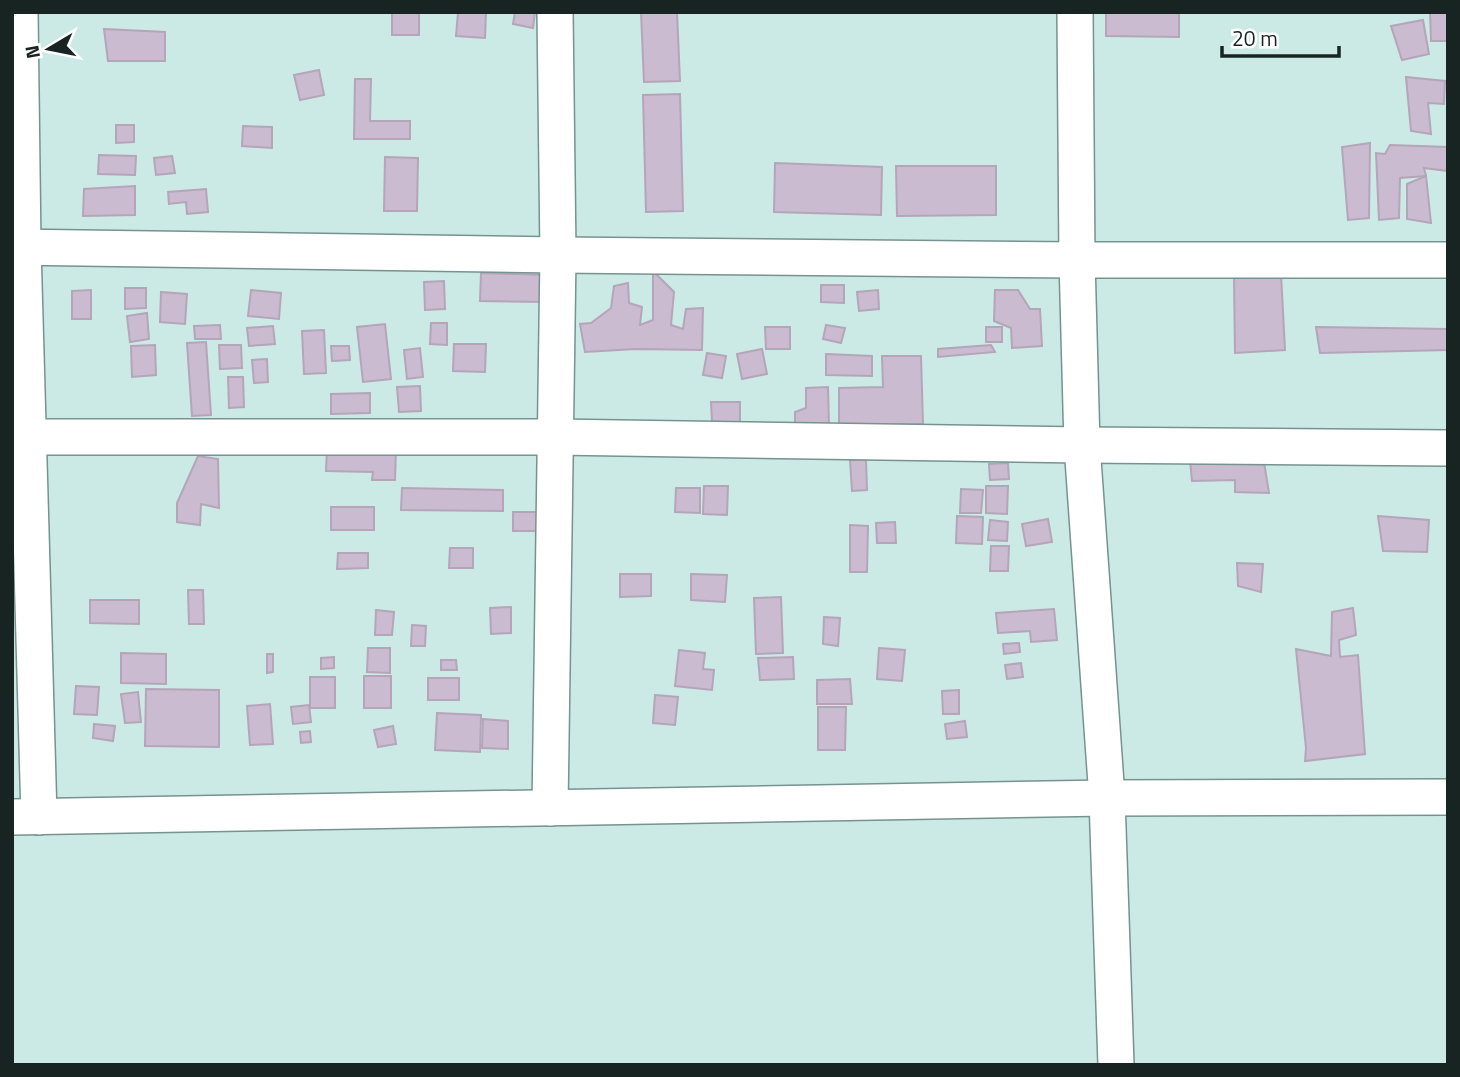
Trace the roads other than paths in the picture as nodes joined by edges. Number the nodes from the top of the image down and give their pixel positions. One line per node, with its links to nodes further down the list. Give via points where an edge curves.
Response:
1 (20, 12): 4 (street)
2 (555, 12): 5 (street)
3 (1076, 12): 6 (street)
4 (18, 247): 5 (street); 8 (street)
5 (558, 255): 6 (street); 9 (street)
6 (1077, 260): 7 (street); 10 (street)
7 (1448, 260)
8 (20, 437): 9 (street); 15 (street)
9 (556, 437): 10 (street); 14 (street)
10 (1082, 446): 11 (street); 13 (street)
11 (1448, 448)
12 (1448, 797): 13 (street)
13 (1107, 798): 14 (street); 16 (street)
14 (550, 808): 15 (street)
15 (26, 817)
16 (1116, 1065)

